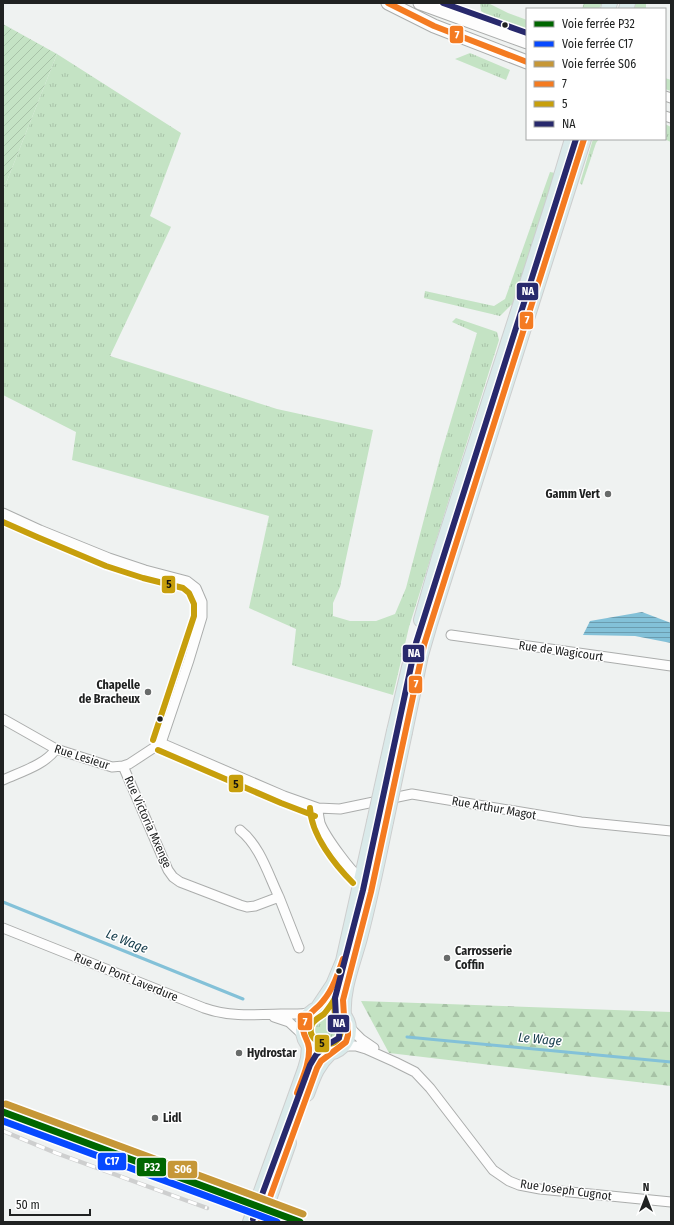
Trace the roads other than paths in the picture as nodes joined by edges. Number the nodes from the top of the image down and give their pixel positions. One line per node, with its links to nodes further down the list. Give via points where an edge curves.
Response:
1 (388, 3): 4 (main road, via 434,26)
2 (420, 3): 3 (main road)
3 (526, 42)
4 (526, 62)
5 (572, 140): 11 (main road, via 439,557 417,634)
6 (584, 140): 11 (main road, via 430,624)
7 (3, 513): 12 (street, via 122,563 187,581 196,588 202,602 202,617)
8 (451, 635): 9 (street, Rue de Wagicourt)
9 (671, 666)
10 (3, 720): 13 (street, Rue Lesieur)
11 (399, 732): 19 (main road, bridge)
12 (161, 743): 14 (street, Rue Lesieur); 16 (street, Rue Arthur Magot)
13 (56, 749): 14 (street, Rue Lesieur, via 107,766); 15 (street, via 42,762)
14 (123, 766): 20 (street, Rue Victoria Mxenge, via 173,877 243,906 255,906)
15 (3, 780)
16 (318, 808): 18 (street, Rue Arthur Magot, via 340,809 412,794 581,822); 19 (street, via 323,829 348,866)
17 (240, 830): 20 (street, via 257,849)
18 (671, 831)
19 (367, 882): 23 (main road, via 340,968 328,994); 25 (main road, via 360,938 343,1000)
20 (279, 897): 22 (street)
21 (3, 928): 24 (street, Rue du Pont Laverdure, via 204,1008 226,1014)
22 (299, 948)
23 (314, 1011): 24 (street, Rue du Pont Laverdure, via 302,1014); 25 (main road, via 324,1007 332,1008 339,1011); 26 (main road, via 304,1023)
24 (251, 1015): 26 (street, Rue du Pont Laverdure, via 283,1019 292,1024)
25 (346, 1021): 27 (main road, via 348,1035); 29 (street, Rue Joseph Cugnot, via 366,1042)
26 (306, 1040): 28 (main road, via 318,1052); 31 (main road, via 306,1070)
27 (343, 1046): 28 (main road); 29 (street, Rue Joseph Cugnot, via 360,1047)
28 (330, 1053): 32 (main road, via 319,1064 312,1079)
29 (395, 1062): 30 (street, Rue Joseph Cugnot, via 415,1072 425,1082 486,1162 509,1181 540,1189)
30 (671, 1202)
31 (250, 1222)
32 (261, 1222)

